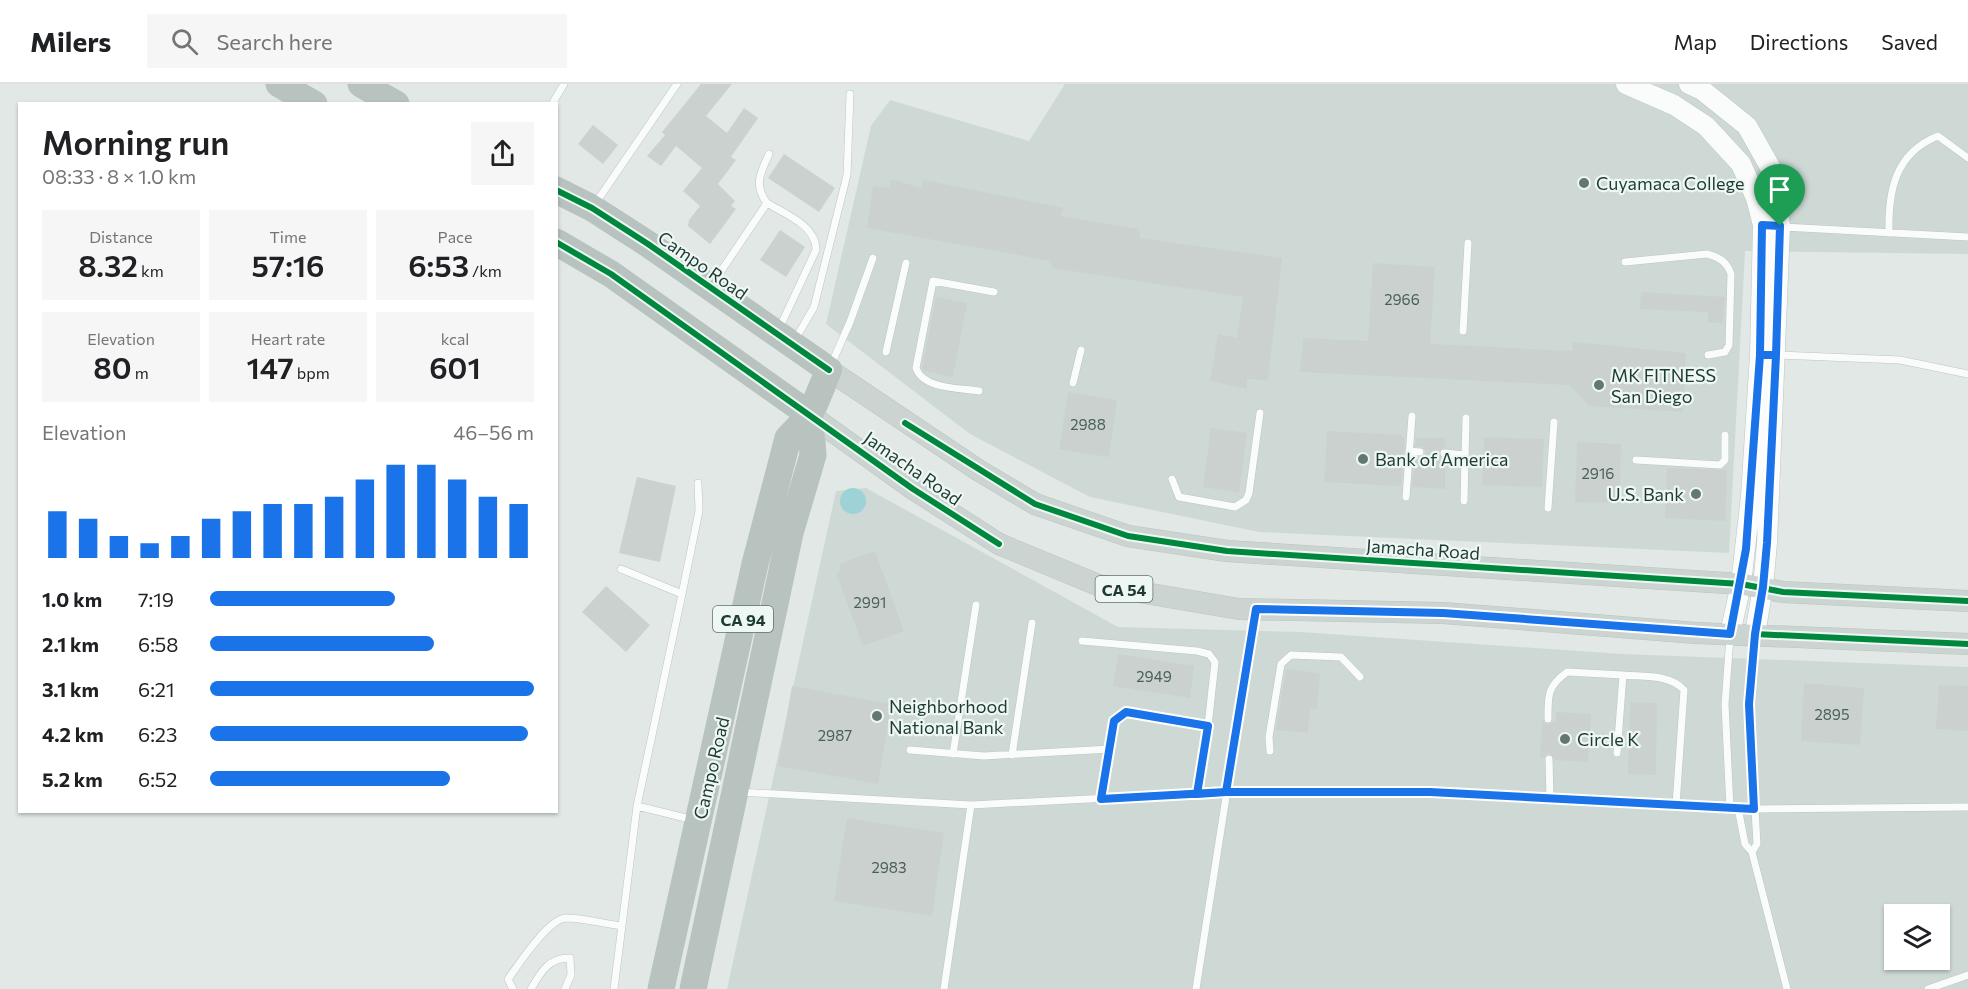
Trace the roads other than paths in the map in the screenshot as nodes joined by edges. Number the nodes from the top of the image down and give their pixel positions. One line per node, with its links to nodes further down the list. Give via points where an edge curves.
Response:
1 (279, 84): 8 (highway)
2 (361, 84): 9 (highway)
3 (564, 84): 10 (lane)
4 (676, 84): 15 (lane)
5 (1626, 84): 16 (street, via 1674,105 1706,126 1741,164)
6 (1689, 84): 16 (street, via 1747,126 1770,167)
7 (850, 94): 27 (lane, via 847,175 814,307)
8 (310, 102)
9 (392, 102)
10 (553, 102)
11 (770, 154): 14 (lane, via 758,179)
12 (1968, 158): 17 (lane, via 1938,136 1920,143 1898,171 1888,203)
13 (558, 191): 15 (highway, Campo Road)
14 (767, 203): 24 (lane); 27 (lane, via 810,230 817,242)
15 (592, 208): 24 (highway, Campo Road)
16 (1771, 226): 17 (lane); 31 (street)
17 (1889, 233): 18 (lane)
18 (1968, 237)
19 (558, 243): 37 (highway, via 611,274)
20 (1468, 243): 26 (lane)
21 (873, 258): 32 (lane)
22 (1625, 262): 30 (lane, via 1707,254 1719,257 1729,267 1729,345 1725,352)
23 (906, 263): 29 (lane)
24 (709, 288): 27 (highway, Campo Road)
25 (994, 292): 35 (lane, via 933,281 916,368 926,382)
26 (1462, 331)
27 (785, 339): 32 (highway, Campo Road)
28 (1082, 350): 34 (lane)
29 (886, 352)
30 (1708, 355)
31 (1768, 355): 33 (lane, via 1900,360); 53 (street); 54 (street)
32 (829, 370): 37 (highway, Campo Road / CA 94); 53 (main road, Jamacha Road, via 1035,504 1128,536 1248,552)
33 (1968, 374)
34 (1073, 383)
35 (979, 391)
36 (1260, 413): 47 (lane, via 1246,500 1234,507 1179,497)
37 (810, 415): 58 (main road, Jamacha Road / CA 54, via 913,489 999,544 1098,585); 75 (highway, Campo Road / CA 94, via 813,455 790,533); 87 (highway, Campo Road / CA 94, via 788,438 755,564)
38 (1412, 416): 42 (lane)
39 (1466, 418): 45 (lane)
40 (1554, 422): 51 (lane)
41 (1725, 435): 46 (lane, via 1725,460 1720,465)
42 (1409, 451): 43 (lane); 49 (lane)
43 (1420, 452)
44 (1444, 453): 45 (lane)
45 (1465, 455): 50 (lane)
46 (1636, 460)
47 (1172, 479)
48 (698, 483): 55 (lane, via 699,511)
49 (1406, 497)
50 (1464, 501)
51 (1548, 508)
52 (621, 569): 55 (lane)
53 (1741, 584): 54 (main road, Jamacha Road); 60 (street)
54 (1763, 587): 56 (main road, Jamacha Road, via 1783,592); 61 (street)
55 (682, 594): 82 (lane)
56 (1968, 601)
57 (976, 605): 72 (lane)
58 (1256, 609): 60 (main road, Jamacha Road / CA 54, via 1443,613); 76 (lane)
59 (1032, 623): 73 (lane)
60 (1730, 634): 61 (main road, Jamacha Road / CA 54); 84 (lane, via 1725,704)
61 (1755, 634): 63 (main road, Jamacha Road / CA 54); 86 (lane, via 1749,704)
62 (1082, 641): 67 (lane, via 1209,654 1215,662)
63 (1968, 644)
64 (1623, 675): 66 (lane, via 1568,672 1553,682 1548,696); 71 (lane); 81 (lane, via 1670,680 1684,690)
65 (1360, 677): 70 (lane, via 1341,657 1291,655 1281,664)
66 (1548, 719)
67 (1208, 726): 68 (lane, via 1126,712 1114,721); 77 (lane)
68 (1110, 749): 73 (lane); 79 (lane)
69 (910, 750): 72 (lane)
70 (1270, 751)
71 (1617, 753)
72 (953, 754): 73 (lane)
73 (1012, 754)
74 (1549, 759): 78 (lane)
75 (735, 792): 80 (lane); 96 (highway, Campo Road / CA 94)
76 (1226, 792): 77 (lane); 78 (lane, via 1430,792); 98 (lane)
77 (1197, 794): 79 (lane)
78 (1550, 798): 81 (lane)
79 (1101, 799): 80 (lane)
80 (971, 805): 97 (lane)
81 (1676, 805): 84 (lane)
82 (637, 806): 87 (lane); 89 (lane)
83 (1968, 807): 86 (lane)
84 (1730, 808): 85 (lane)
85 (1738, 808): 86 (lane); 88 (lane, via 1745,844)
86 (1754, 809): 88 (lane, via 1757,844)
87 (699, 821): 95 (highway, Campo Road / CA 94)
88 (1752, 852): 99 (lane)
89 (622, 926): 91 (lane, via 563,918 549,927 519,963 508,979); 94 (lane)
90 (1968, 975): 100 (lane)
91 (513, 989)
92 (531, 989): 93 (lane, via 543,968 557,958 570,958 571,975)
93 (565, 989)
94 (614, 989)
95 (662, 989)
96 (693, 989)
97 (944, 989)
98 (1196, 989)
99 (1787, 989)
100 (1928, 989)

